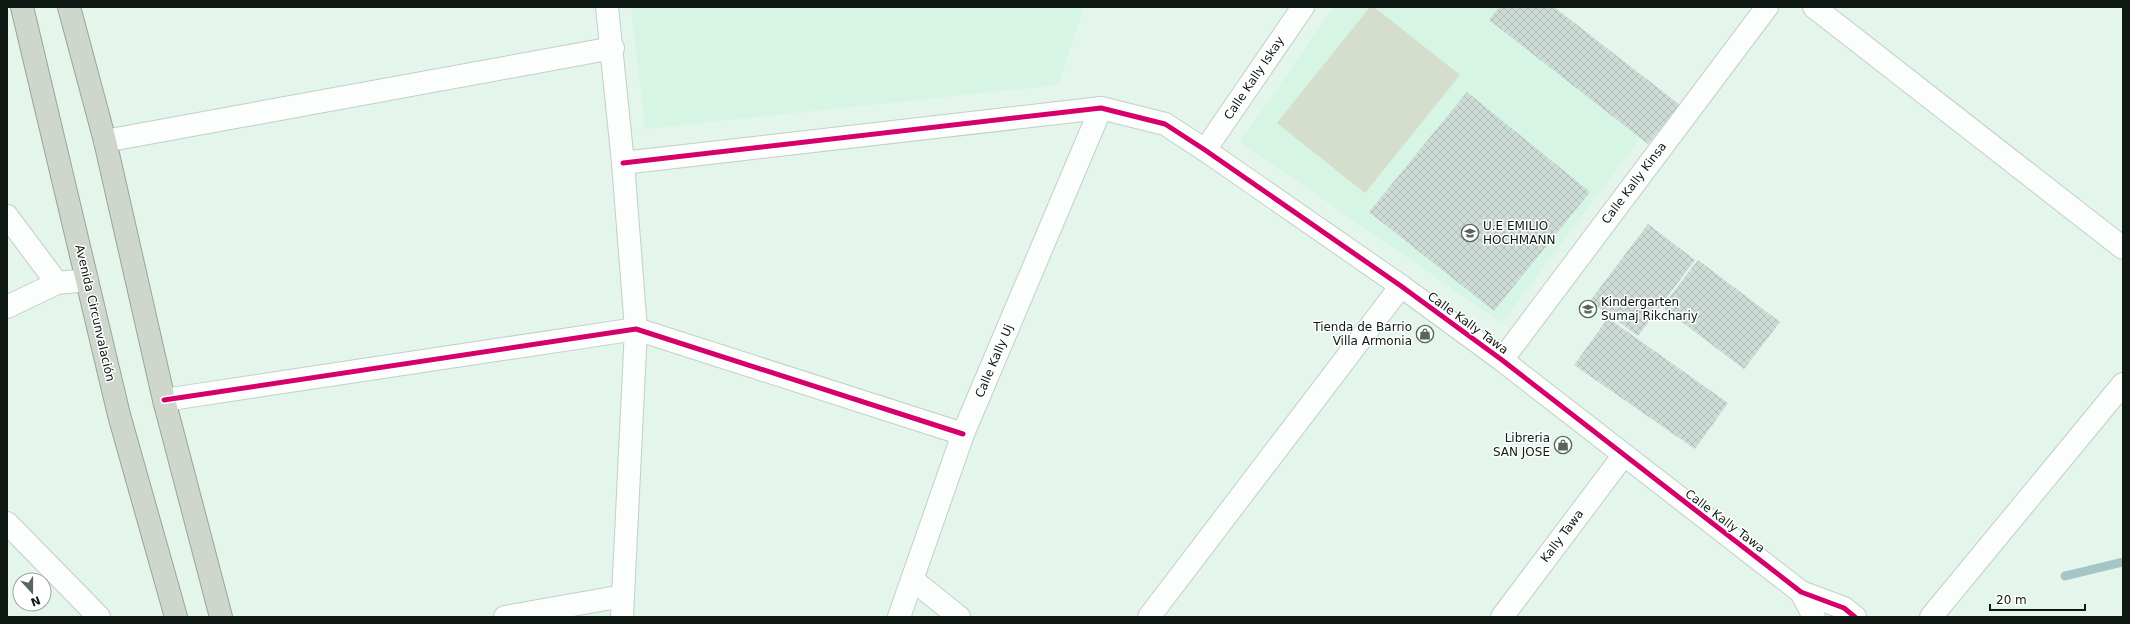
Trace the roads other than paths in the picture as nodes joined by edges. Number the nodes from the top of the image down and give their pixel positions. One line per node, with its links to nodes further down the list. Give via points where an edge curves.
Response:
1 (22, 7): 14 (highway, Avenida Circunvalación)
2 (69, 7): 9 (highway)
3 (607, 7): 7 (street)
4 (1303, 7): 10 (street, Calle Kally Iskay)
5 (1767, 7): 19 (street, Calle Kally Kinsa)
6 (1814, 7): 13 (street)
7 (613, 48): 9 (street); 11 (street)
8 (1101, 108): 10 (street, Calle Kally Tawa, via 1166,124); 11 (street); 22 (street, Calle Kally Uj)
9 (105, 141): 21 (highway)
10 (1205, 150): 16 (street, Calle Kally Tawa)
11 (623, 163): 18 (street)
12 (7, 216): 15 (street)
13 (2123, 248)
14 (86, 280): 15 (street); 29 (highway, Avenida Circunvalación, via 119,415)
15 (57, 283): 17 (street)
16 (1401, 286): 19 (street, Calle Kally Tawa); 34 (street)
17 (7, 306)
18 (636, 329): 21 (street); 22 (street); 27 (street)
19 (1502, 360): 23 (street, Calle Kally Tawa)
20 (2123, 384): 38 (street)
21 (164, 400): 30 (highway)
22 (963, 434): 25 (street, Calle Kally Uj)
23 (1623, 456): 26 (street, Calle Kally Tawa); 35 (street, Kally Tawa)
24 (7, 523): 28 (street)
25 (913, 580): 32 (street, Calle Kally Uj); 33 (street)
26 (1801, 592): 36 (street); 37 (street, via 1844,608)
27 (622, 606): 31 (street)
28 (98, 617)
29 (176, 617)
30 (221, 617)
31 (505, 617)
32 (899, 617)
33 (959, 617)
34 (1149, 617)
35 (1502, 617)
36 (1814, 617)
37 (1855, 617)
38 (1931, 617)

